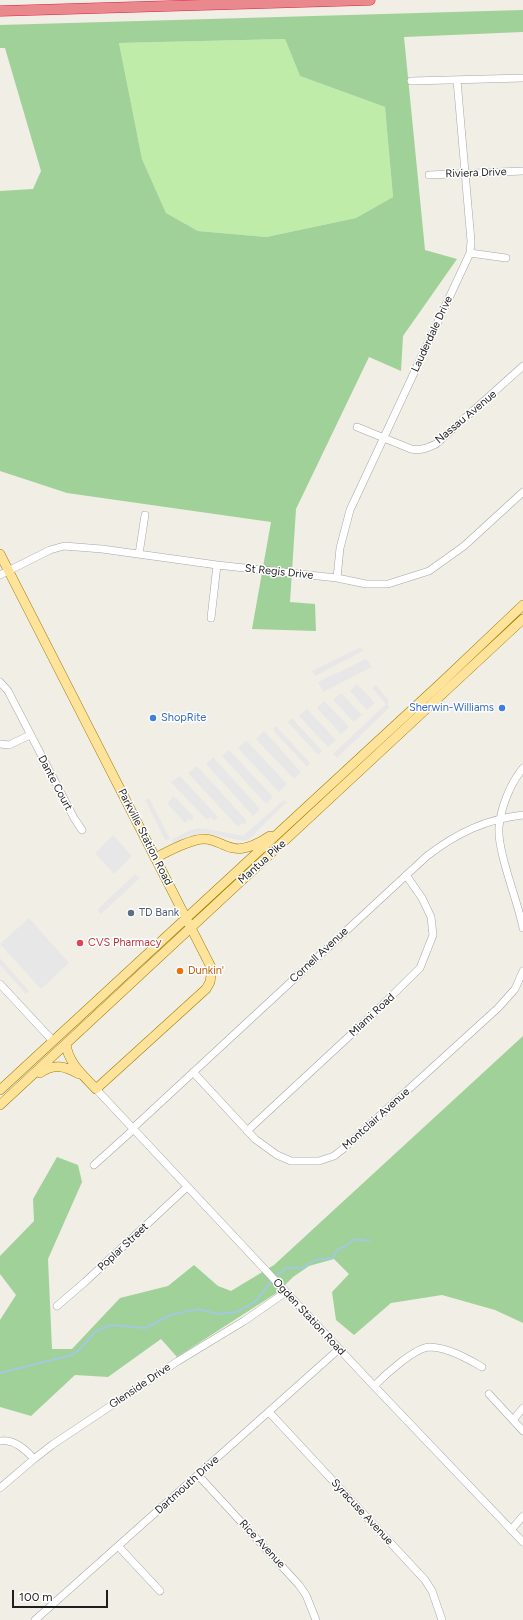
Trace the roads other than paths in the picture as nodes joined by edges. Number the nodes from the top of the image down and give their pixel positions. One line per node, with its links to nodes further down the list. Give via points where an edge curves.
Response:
1 (370, 0): 2 (highway)
2 (0, 11)
3 (523, 78): 4 (street)
4 (457, 80): 5 (street); 7 (street, Lauderdale Drive)
5 (412, 81)
6 (523, 171): 7 (street, Riviera Drive)
7 (464, 173): 8 (street, Riviera Drive); 9 (street, Lauderdale Drive)
8 (429, 175)
9 (470, 253): 10 (street); 13 (street, Lauderdale Drive)
10 (506, 258)
11 (523, 366): 13 (street, Nassau Avenue, via 436,444 418,451)
12 (357, 427): 13 (street, Nassau Avenue)
13 (384, 437): 21 (street, Lauderdale Drive, via 350,510 340,548)
14 (523, 492): 21 (street, St Regis Drive, via 464,546 429,571 399,582 377,585)
15 (145, 515): 17 (street)
16 (0, 554): 19 (main road, Parkville Station Road)
17 (139, 554): 18 (street, St Regis Drive); 19 (street, St Regis Drive, via 64,546)
18 (217, 565): 21 (street, St Regis Drive); 23 (street)
19 (9, 570): 20 (street, St Regis Drive); 33 (main road, Parkville Station Road)
20 (0, 575)
21 (337, 578)
22 (523, 605): 32 (main road, Mantua Pike)
23 (211, 618)
24 (523, 619): 35 (main road, Mantua Pike, via 362,770)
25 (0, 682): 26 (street, Dante Court, via 8,691)
26 (30, 735): 27 (street, via 9,745); 31 (street, Dante Court)
27 (0, 744)
28 (523, 768): 30 (street, via 511,786)
29 (523, 815): 30 (street, Cornell Avenue)
30 (502, 817): 34 (street, Cornell Avenue, via 463,832 437,848); 36 (street, via 499,827 501,844)
31 (82, 830)
32 (282, 830): 33 (main road, via 247,847 233,849 220,842 203,839 179,846); 35 (main road, Mantua Pike)
33 (155, 858): 35 (main road, Parkville Station Road)
34 (406, 875): 41 (street, Cornell Avenue); 48 (street, Miami Road, via 422,898 431,922 432,935 420,968)
35 (189, 923): 39 (main road, Mantua Pike); 40 (main road, Mantua Pike); 43 (main road, Parkville Station Road, via 212,969 210,982 206,989)
36 (523, 926)
37 (523, 971): 48 (street, Montclair Avenue, via 515,989 498,1008 334,1156 320,1161 291,1161 264,1147)
38 (0, 984): 39 (street)
39 (53, 1041): 44 (main road, Mantua Pike)
40 (66, 1044): 42 (main road, via 70,1060); 45 (main road, Mantua Pike)
41 (193, 1072): 47 (street, Cornell Avenue); 48 (street, Montclair Avenue)
42 (85, 1077): 43 (main road); 46 (main road, via 64,1066 52,1067 36,1076)
43 (96, 1089): 47 (street, Ogden Station Road)
44 (0, 1090)
45 (0, 1105)
46 (0, 1109)
47 (133, 1128): 49 (street, Cornell Avenue); 50 (street, Ogden Station Road)
48 (247, 1131)
49 (94, 1165)
50 (187, 1187): 51 (street, Ogden Station Road); 52 (street, Poplar Street)
51 (286, 1292): 53 (street, Ogden Station Road); 62 (street, Glenside Drive, via 138,1387)
52 (57, 1306)
53 (339, 1349): 55 (street, Ogden Station Road); 58 (street, Dartmouth Drive)
54 (482, 1367): 55 (street, via 456,1352 428,1347 408,1357)
55 (374, 1386): 66 (street, Ogden Station Road)
56 (489, 1394): 59 (street)
57 (523, 1408): 59 (street)
58 (269, 1412): 63 (street, Dartmouth Drive); 72 (street, Syracuse Avenue, via 425,1580 432,1591)
59 (513, 1420): 60 (street)
60 (523, 1431)
61 (0, 1441): 62 (street, via 13,1442)
62 (34, 1459): 64 (street, Glenside Drive)
63 (198, 1475): 68 (street, Dartmouth Drive); 71 (street, Rice Avenue, via 299,1585)
64 (0, 1488)
65 (523, 1516): 66 (street)
66 (511, 1530): 67 (street, Ogden Station Road)
67 (523, 1542)
68 (118, 1546): 69 (street); 70 (street, Dartmouth Drive)
69 (160, 1591)
70 (35, 1620)
71 (316, 1620)
72 (442, 1620)

